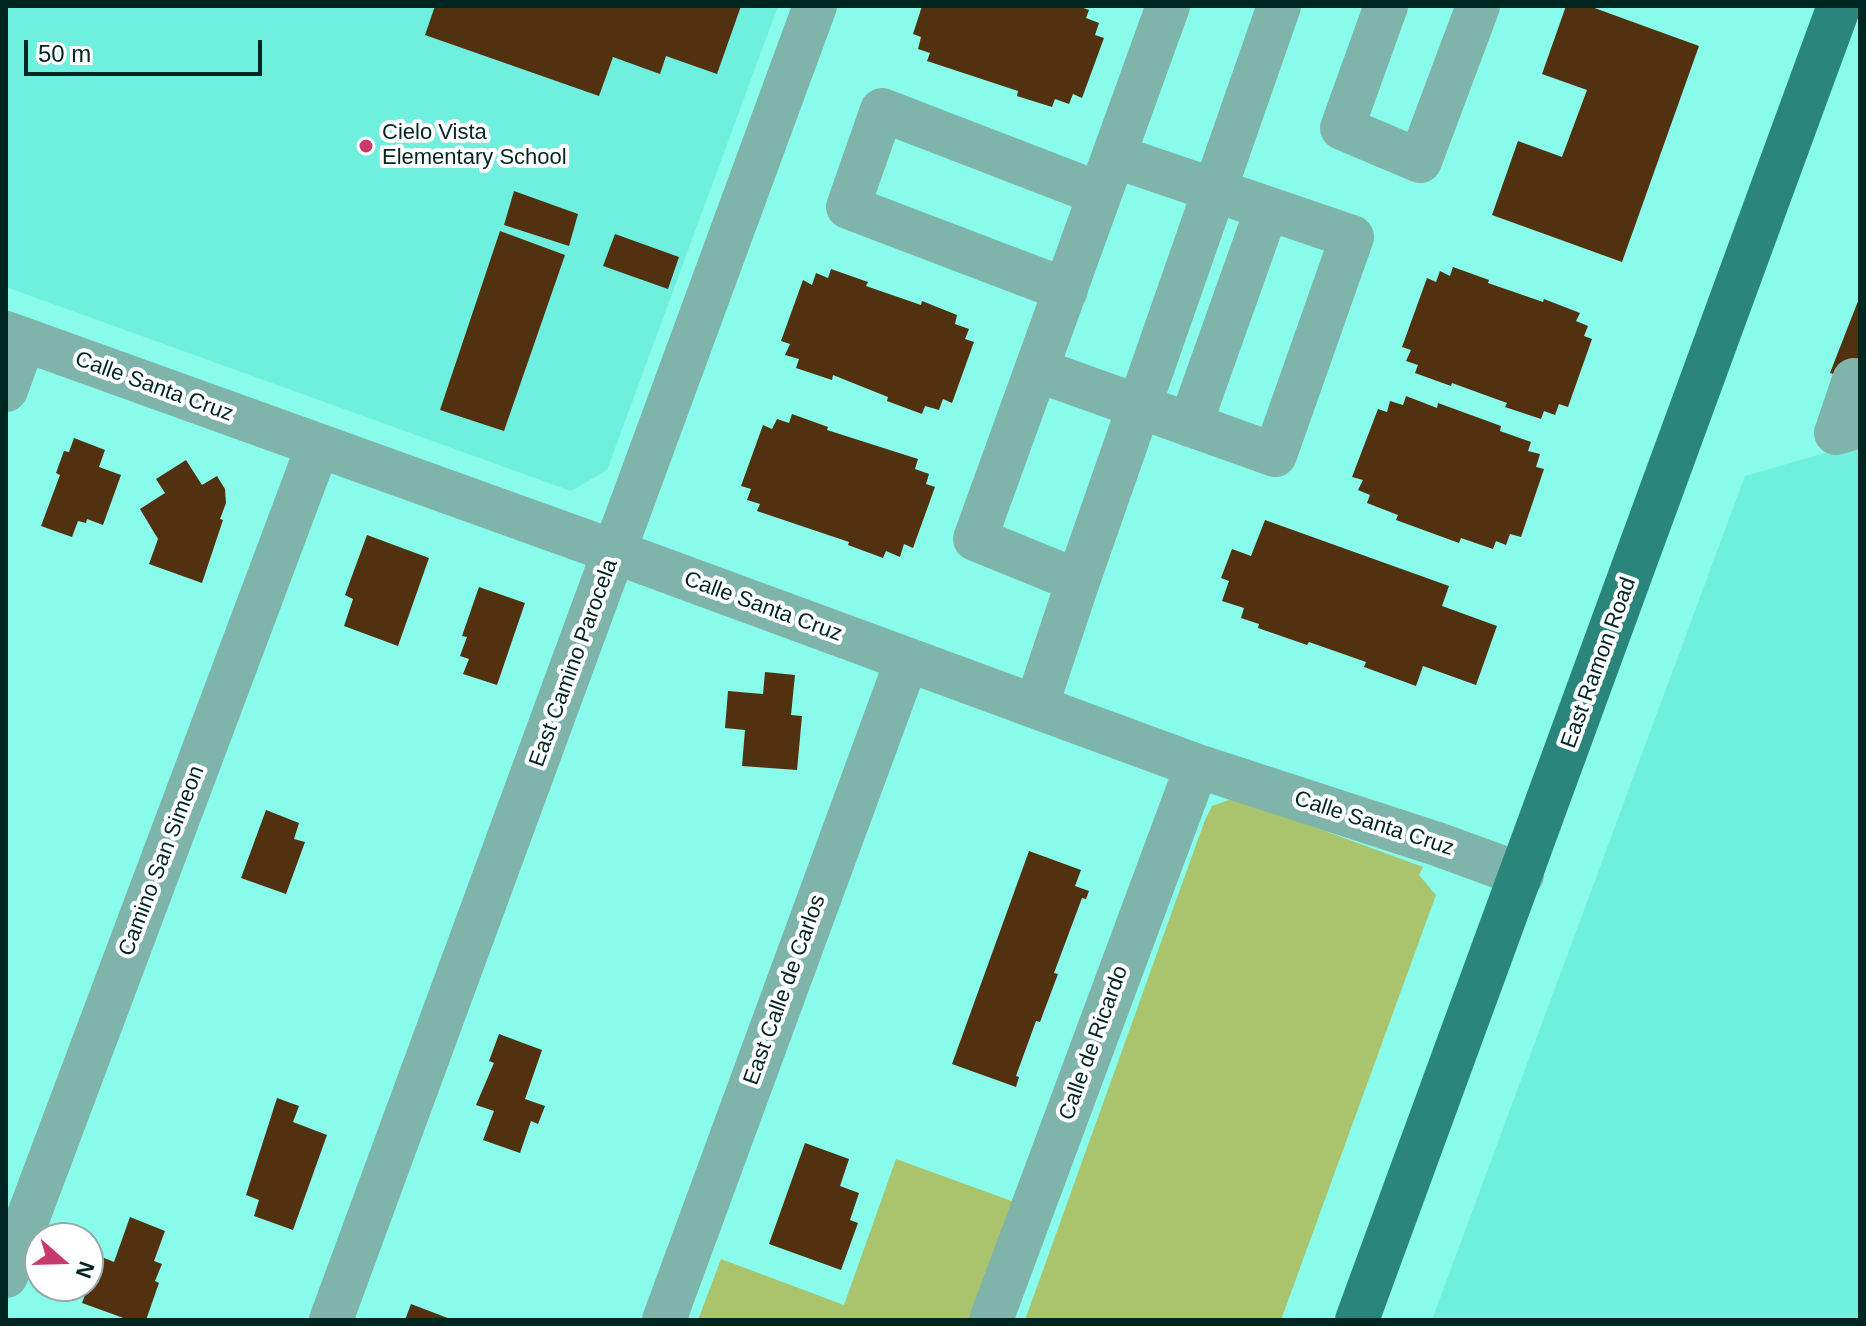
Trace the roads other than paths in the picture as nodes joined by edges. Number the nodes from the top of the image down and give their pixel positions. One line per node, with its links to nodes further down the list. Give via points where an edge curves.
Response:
1 (815, 6): 19 (street, East Camino Parocela)
2 (1168, 6): 7 (street)
3 (1279, 6): 8 (street)
4 (1386, 6): 5 (street, via 1342,128 1420,161)
5 (1478, 6)
6 (1839, 6): 24 (main road, East Ramon Road)
7 (1107, 175): 8 (street); 10 (street); 10 (street, via 882,110 848,207)
8 (1214, 192): 9 (street); 15 (street)
9 (1267, 209): 16 (street); 16 (street, via 1352,237 1275,455)
10 (1066, 290): 12 (street)
11 (15, 337): 14 (street); 18 (street, Calle Santa Cruz)
12 (1037, 370): 15 (street); 20 (street, via 975,539)
13 (1854, 380): 17 (street, via 1836,433)
14 (6, 390)
15 (1138, 407): 16 (street); 20 (street)
16 (1190, 425)
17 (1860, 426)
18 (318, 446): 19 (street, Calle Santa Cruz); 25 (street, Camino San Simeon)
19 (615, 552): 21 (street, Calle Santa Cruz); 26 (street, East Camino Parocela)
20 (1078, 581): 22 (street)
21 (907, 660): 22 (street, Calle Santa Cruz); 27 (street, East Calle de Carlos)
22 (1036, 707): 23 (street, Calle Santa Cruz)
23 (1197, 766): 24 (street, Calle Santa Cruz); 28 (street, Calle de Ricardo)
24 (1522, 875): 29 (main road, East Ramon Road)
25 (6, 1276)
26 (331, 1320)
27 (664, 1320)
28 (991, 1320)
29 (1357, 1320)

